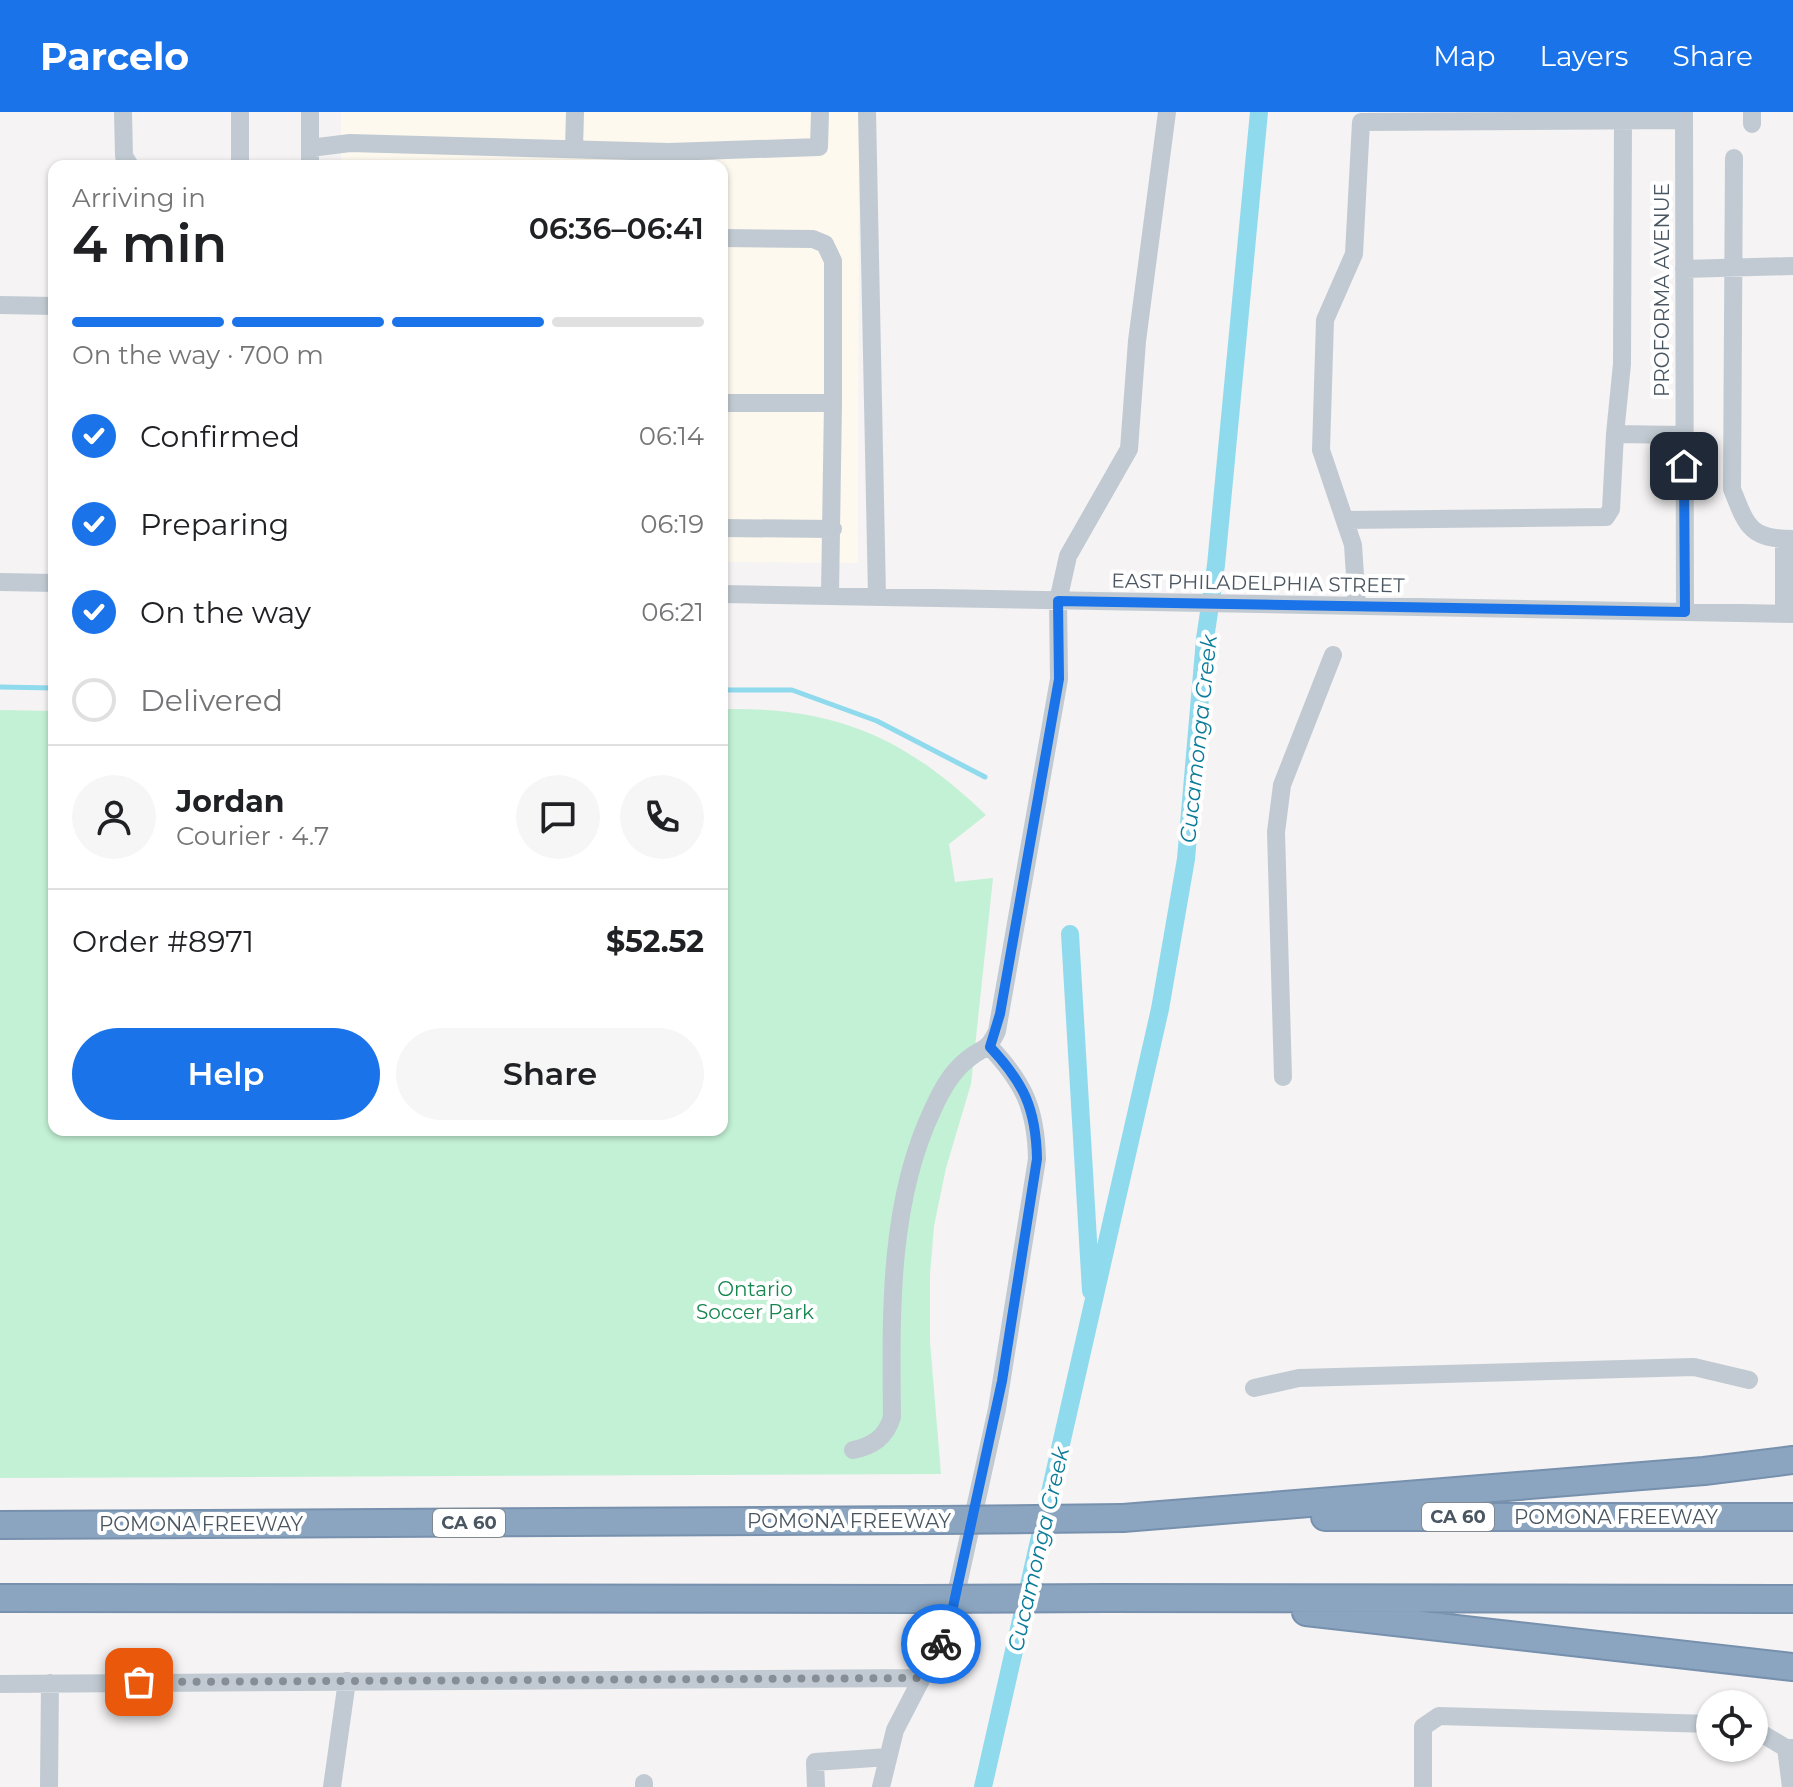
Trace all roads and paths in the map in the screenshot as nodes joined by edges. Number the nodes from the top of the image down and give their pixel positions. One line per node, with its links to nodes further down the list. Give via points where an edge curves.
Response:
1 (123, 112): 13 (street)
2 (240, 112): 14 (street)
3 (310, 112): 11 (street)
4 (575, 112): 10 (street)
5 (820, 112): 10 (street, via 819,147)
6 (867, 112): 33 (street)
7 (1167, 112): 34 (street, via 1137,341 1129,449 1068,556)
8 (1684, 116): 9 (street); 18 (street, PROFORMA AVENUE)
9 (1623, 120): 23 (street, via 1622,364); 25 (street, via 1361,122 1354,254 1325,320 1321,450)
10 (574, 149): 11 (street, via 350,143)
11 (310, 157)
12 (1734, 158): 17 (street)
13 (126, 160)
14 (240, 160)
15 (728, 238): 22 (street, via 813,239 829,249)
16 (1793, 266): 17 (street)
17 (1734, 268): 18 (street); 28 (street, via 1732,489 1745,522 1766,539)
18 (1684, 269): 24 (street, PROFORMA AVENUE)
19 (0, 305): 20 (street)
20 (48, 306)
21 (728, 403): 22 (street)
22 (833, 403): 27 (street)
23 (1615, 434): 24 (street); 25 (street, via 1611,509 1606,517)
24 (1684, 435): 36 (street, PROFORMA AVENUE)
25 (1345, 520): 35 (street, via 1353,545)
26 (728, 528): 27 (street)
27 (833, 529): 32 (street)
28 (1788, 539): 37 (street)
29 (0, 582): 30 (street)
30 (48, 583)
31 (728, 594): 32 (street, EAST PHILADELPHIA STREET)
32 (830, 595): 33 (street, EAST PHILADELPHIA STREET)
33 (877, 596): 34 (street, EAST PHILADELPHIA STREET)
34 (1058, 601): 35 (street, EAST PHILADELPHIA STREET); 39 (street, via 1059,679)
35 (1357, 606): 36 (street, EAST PHILADELPHIA STREET)
36 (1685, 612): 37 (street, EAST PHILADELPHIA STREET)
37 (1789, 614)
38 (1333, 655): 40 (street, via 1282,785 1276,832)
39 (990, 1047): 43 (street, via 968,1059 947,1081 916,1150 895,1263 892,1417 883,1436); 52 (street, via 1016,1075 1029,1103 1037,1159 1002,1381 952,1615)
40 (1283, 1077)
41 (1749, 1380): 42 (street, via 1694,1367 1299,1378)
42 (1254, 1388)
43 (853, 1450)
44 (1793, 1460): 46 (highway)
45 (1793, 1517): 46 (highway, POMONA FREEWAY / CA 60)
46 (1123, 1518): 47 (highway, POMONA FREEWAY / CA 60, bridge)
47 (0, 1525)
48 (0, 1598): 49 (highway, bridge)
49 (1188, 1598): 50 (highway); 51 (highway)
50 (1793, 1599)
51 (1793, 1667)
52 (922, 1678): 53 (street); 59 (street, via 895,1730)
53 (347, 1681): 54 (street); 61 (street)
54 (50, 1683): 55 (street); 60 (street)
55 (0, 1684)
56 (1696, 1724): 64 (street, via 1439,1716 1423,1727)
57 (1768, 1736): 58 (street)
58 (1790, 1748): 65 (street)
59 (888, 1757): 62 (street, via 815,1762); 63 (street)
60 (49, 1787)
61 (332, 1787)
62 (816, 1787)
63 (881, 1787)
64 (1423, 1787)
65 (1791, 1787)

